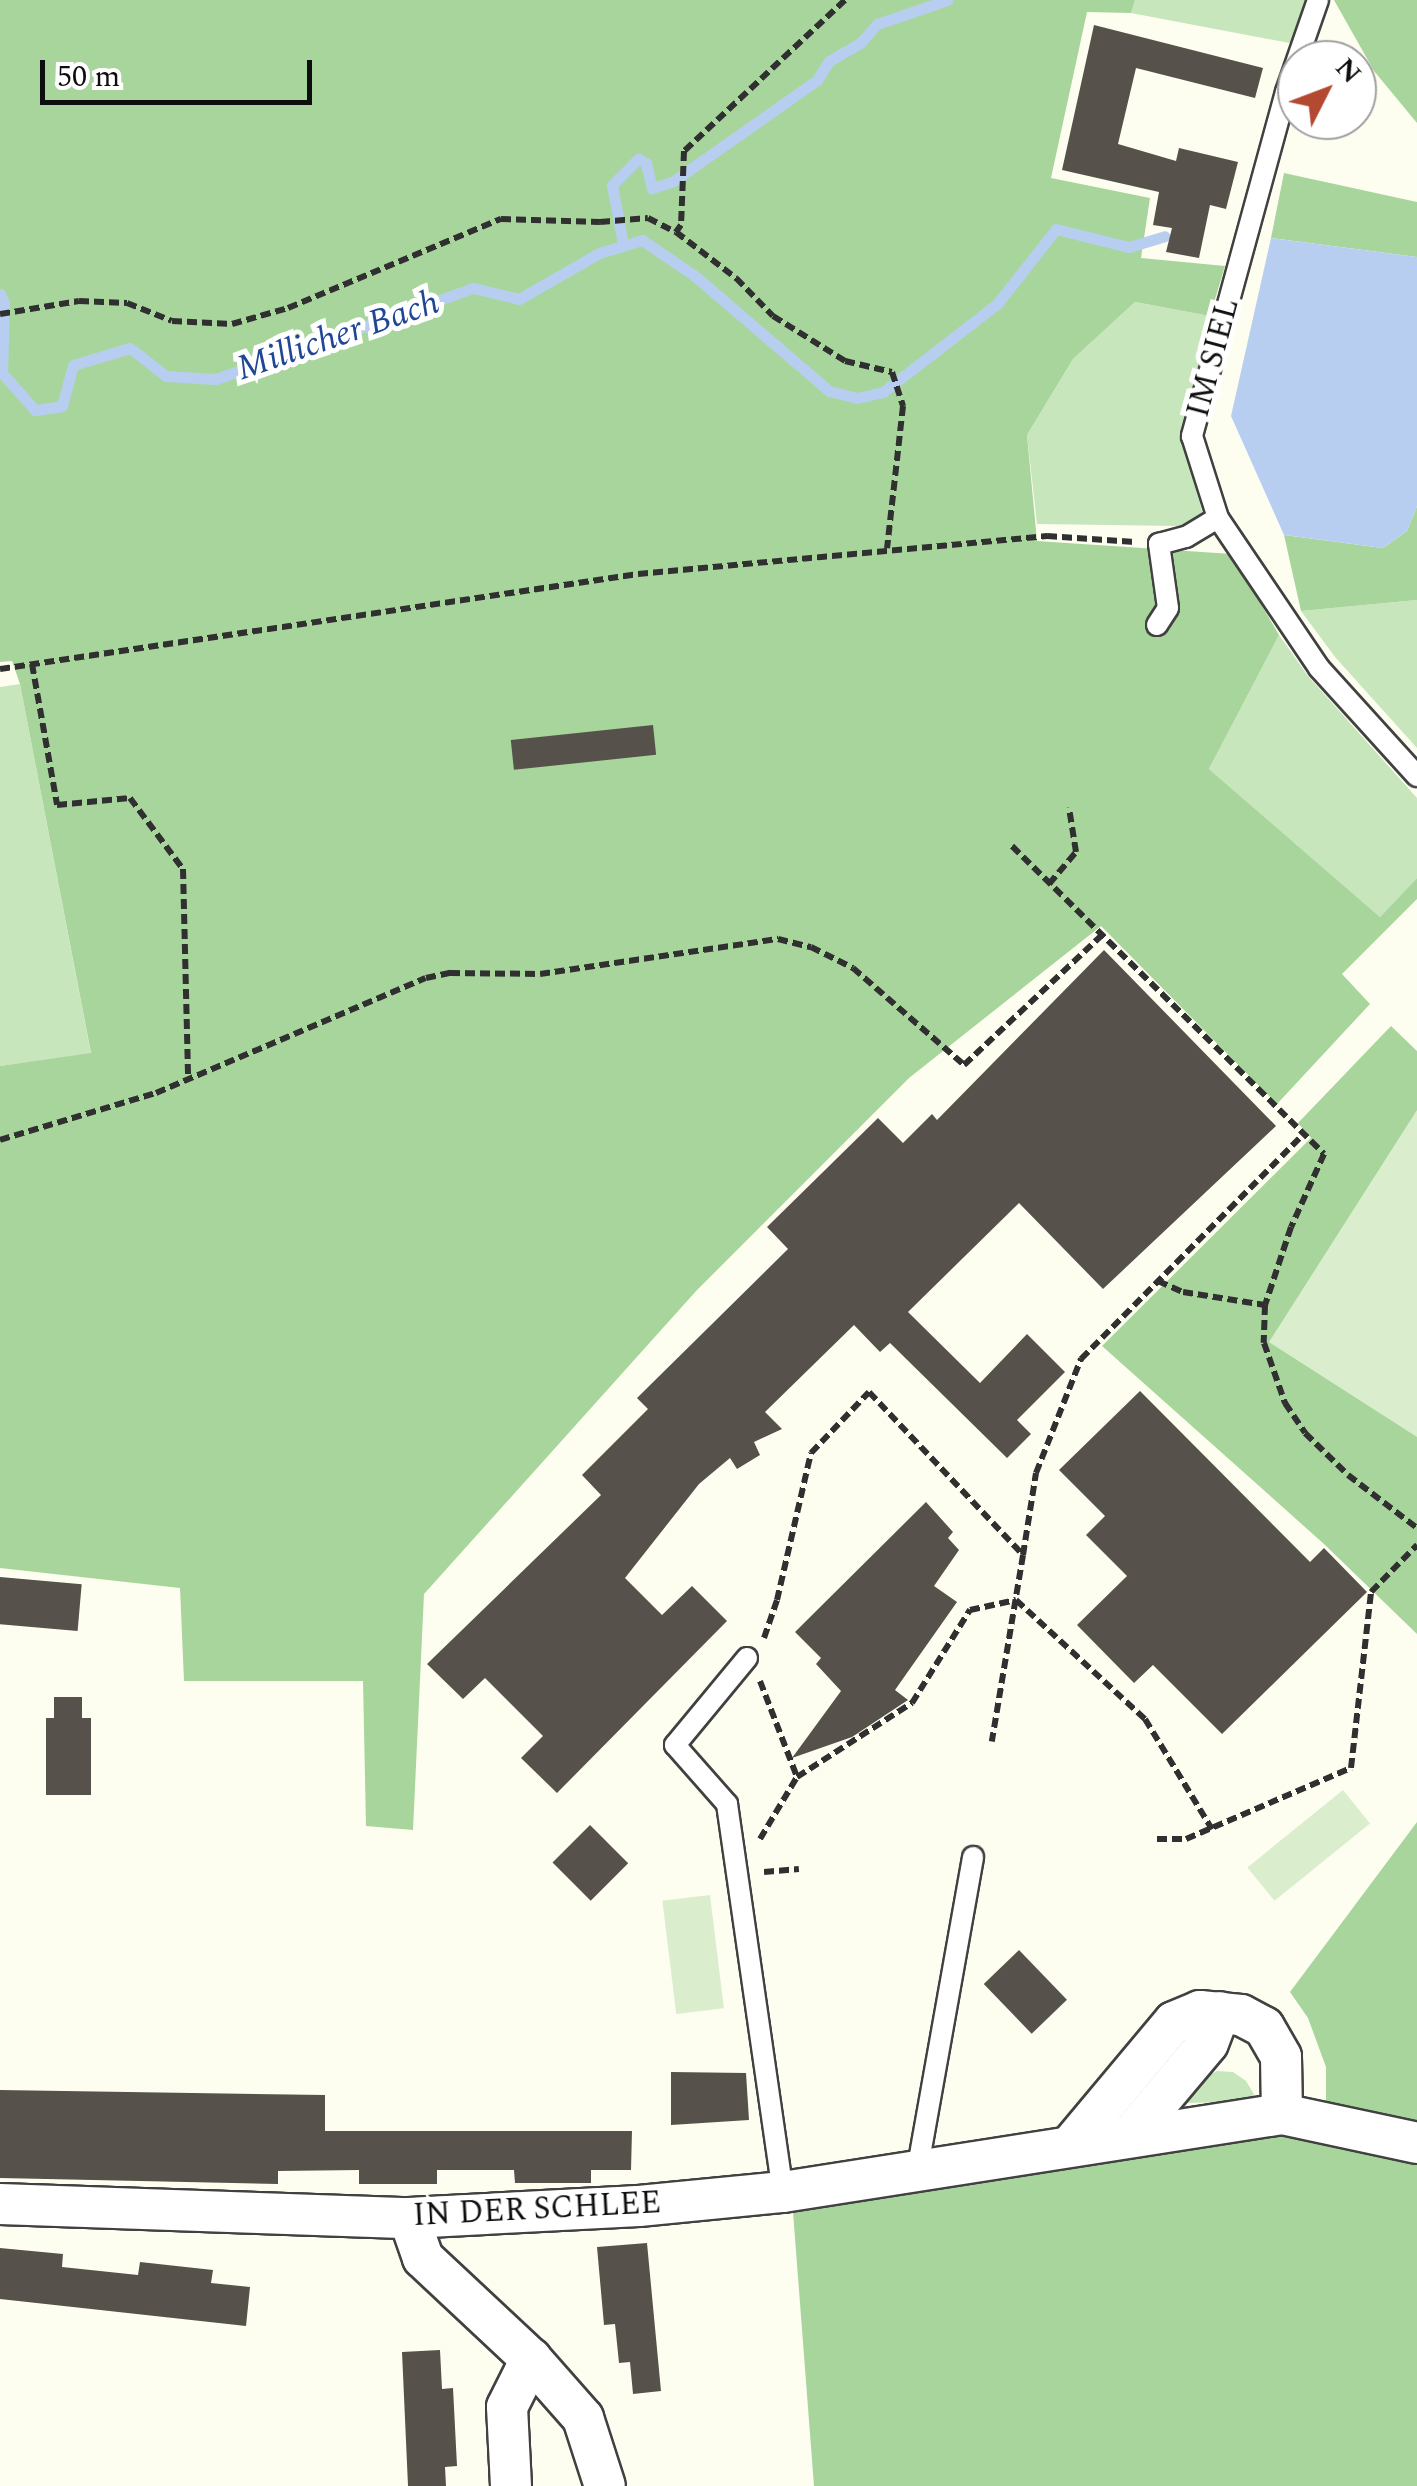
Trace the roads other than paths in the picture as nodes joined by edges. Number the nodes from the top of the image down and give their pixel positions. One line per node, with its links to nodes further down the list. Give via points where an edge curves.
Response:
1 (1318, 0): 2 (lane, IM SIEL, via 1286,92 1192,436)
2 (1218, 518): 3 (lane, via 1159,544 1168,608); 4 (lane, IM SIEL, via 1319,668)
3 (1158, 625)
4 (1417, 776)
5 (752, 1651): 13 (lane, via 675,1744 726,1804)
6 (973, 1857): 12 (lane)
7 (1220, 2012): 8 (street, via 1264,2027 1282,2057); 9 (street, via 1208,2043); 11 (street, via 1200,2011 1174,2022)
8 (1282, 2114): 9 (street, IN DER SCHLEE); 10 (street)
9 (1130, 2136): 11 (street, IN DER SCHLEE)
10 (1417, 2143)
11 (1070, 2144): 12 (street, IN DER SCHLEE)
12 (917, 2172): 13 (street, IN DER SCHLEE)
13 (783, 2192): 15 (street, IN DER SCHLEE)
14 (0, 2204): 15 (street, IN DER SCHLEE)
15 (409, 2218): 16 (street, via 423,2258)
16 (531, 2359): 17 (street, via 508,2408); 18 (street, via 582,2418)
17 (511, 2486)
18 (605, 2486)

